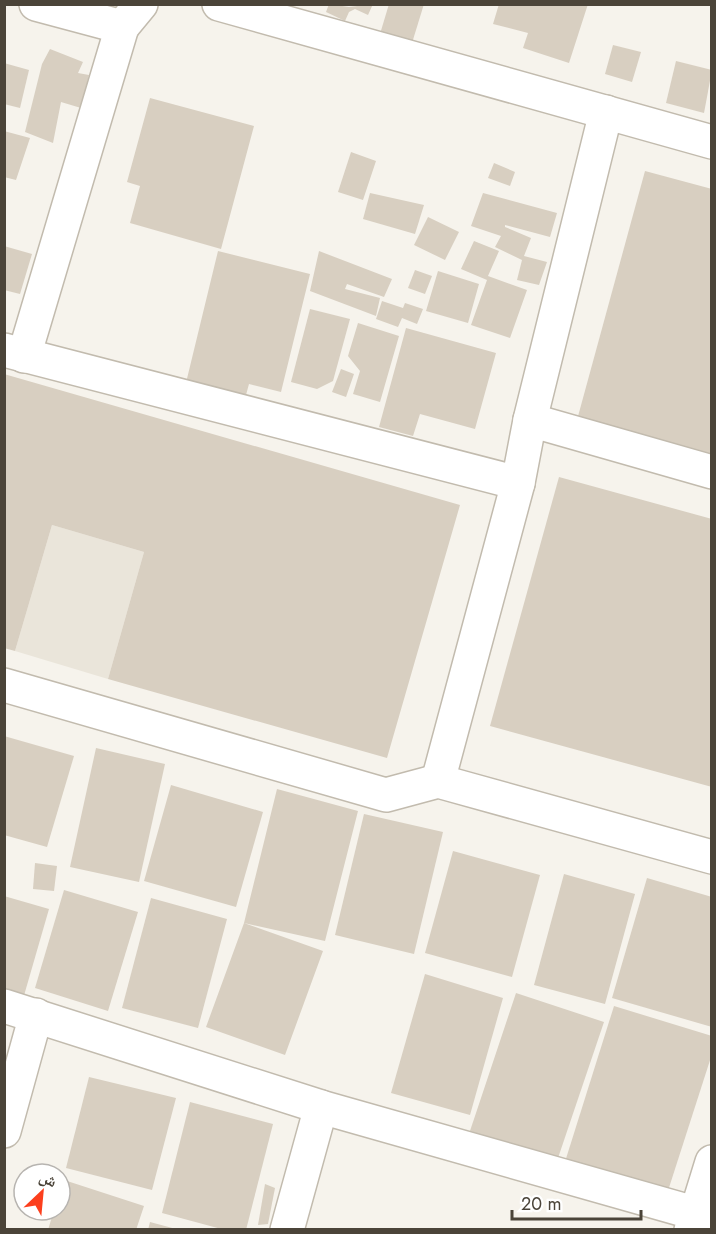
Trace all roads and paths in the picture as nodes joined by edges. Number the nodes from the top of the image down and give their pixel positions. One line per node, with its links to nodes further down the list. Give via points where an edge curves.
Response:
1 (36, 4): 3 (street)
2 (219, 4): 4 (street)
3 (132, 16): 6 (street)
4 (606, 112): 5 (street); 7 (street)
5 (711, 142)
6 (14, 353): 9 (street)
7 (530, 420): 8 (street); 9 (street)
8 (711, 472)
9 (518, 483): 11 (street)
10 (4, 685): 11 (street, via 386,795)
11 (438, 781): 12 (street)
12 (711, 857)
13 (4, 1006): 14 (street)
14 (36, 1015): 15 (street); 16 (street)
15 (321, 1107): 18 (street); 19 (street)
16 (4, 1131)
17 (711, 1162): 18 (street)
18 (699, 1221)
19 (287, 1230)

